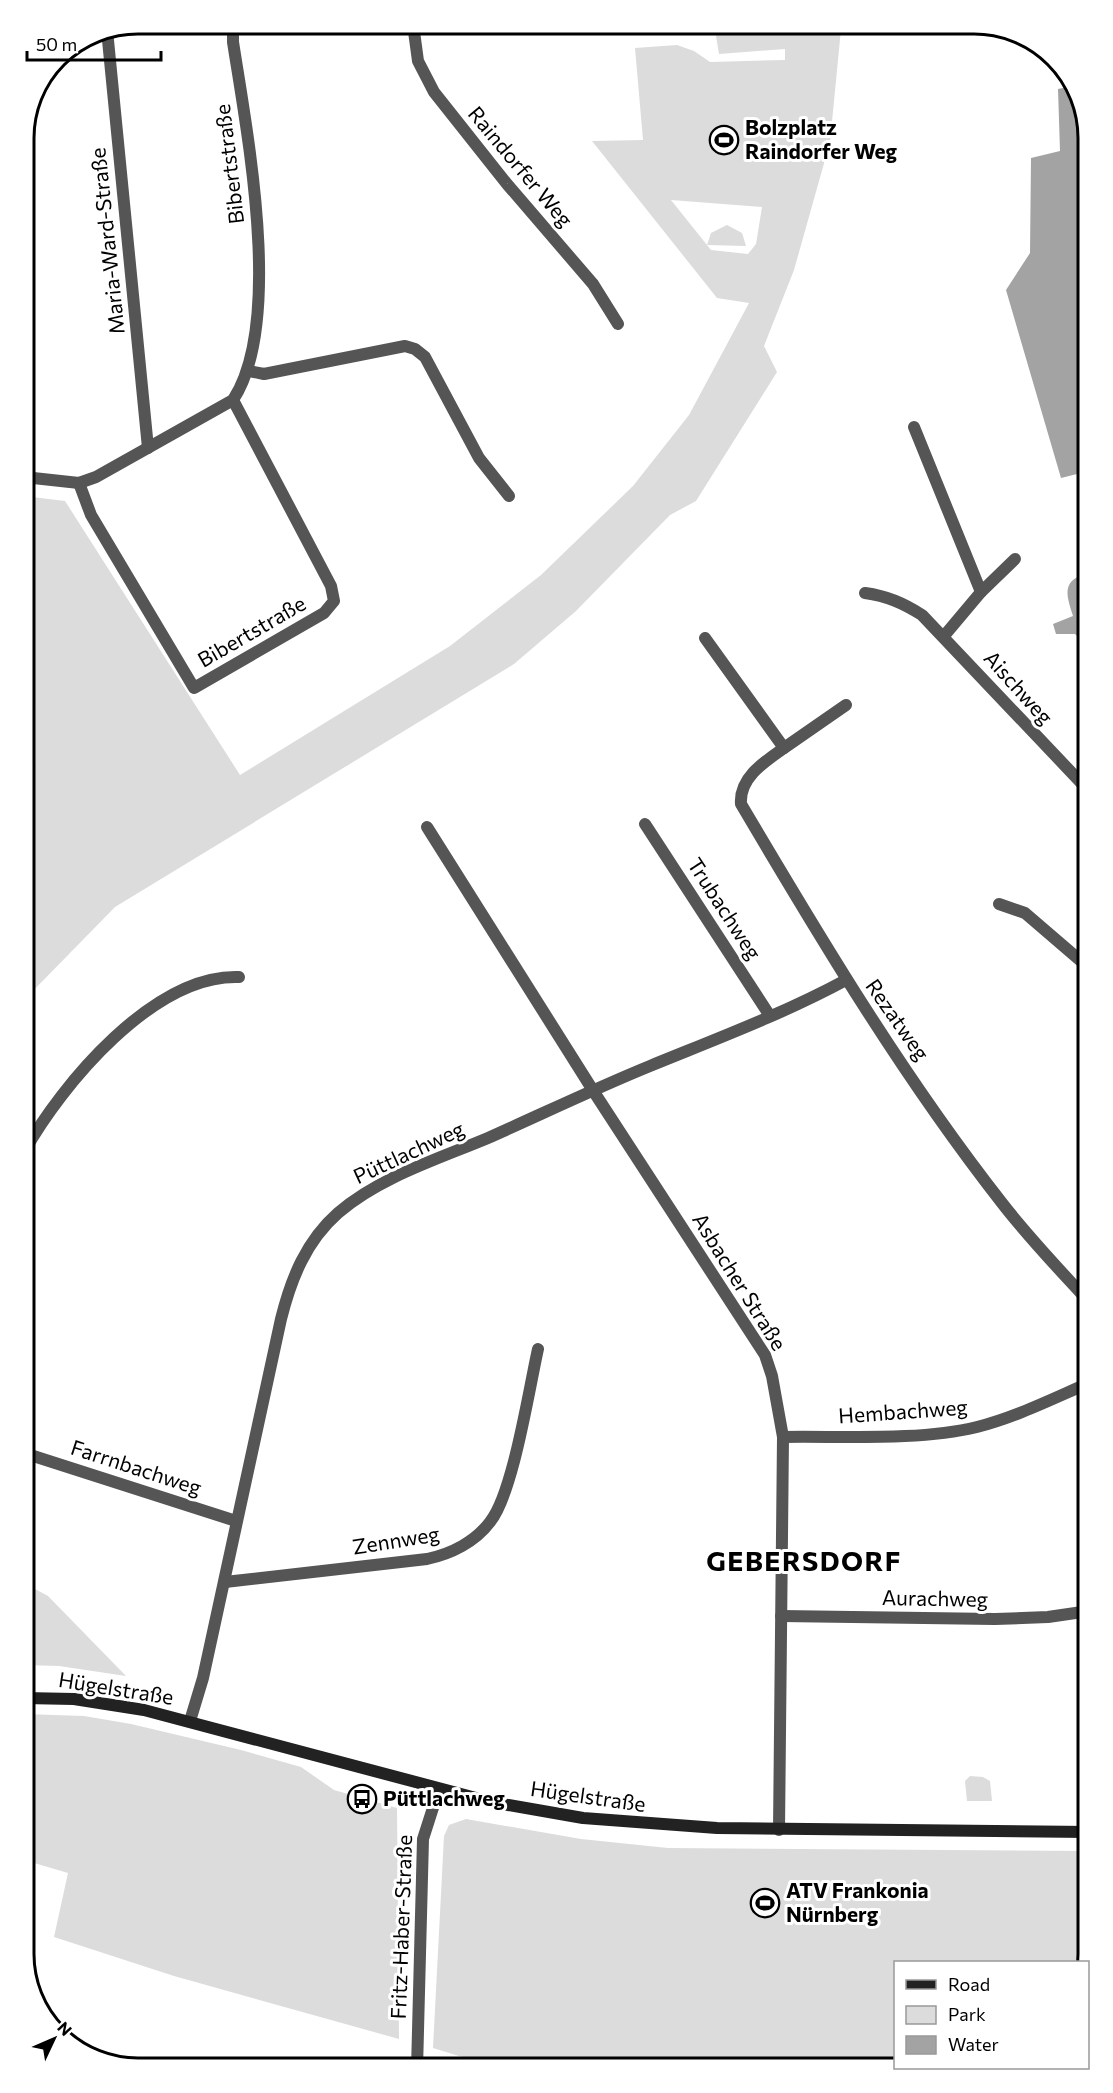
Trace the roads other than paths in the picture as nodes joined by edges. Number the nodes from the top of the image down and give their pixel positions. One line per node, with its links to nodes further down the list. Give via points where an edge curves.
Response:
1 (233, 34): 5 (street, Bibertstraße, via 258,234 259,279)
2 (414, 34): 4 (street, Raindorfer Weg, via 418,61 434,92 593,284)
3 (108, 39): 8 (street, Maria-Ward-Straße)
4 (618, 324)
5 (249, 371): 6 (street, Bibertstraße); 11 (street, via 264,374 392,348 415,349 425,357 479,458)
6 (233, 400): 8 (street); 10 (street, Bibertstraße, via 332,586 334,601 324,613 194,688 91,515)
7 (914, 427): 13 (street)
8 (148, 448): 10 (street)
9 (35, 478): 10 (street)
10 (79, 483)
11 (509, 496)
12 (1016, 559): 13 (street)
13 (981, 592): 15 (street)
14 (865, 593): 15 (street, Aischweg, via 902,602)
15 (944, 636): 19 (street, Aischweg)
16 (705, 638): 18 (street)
17 (846, 705): 18 (street, Rezatweg)
18 (783, 748): 25 (street, Rezatweg, via 745,783 740,793 741,804)
19 (1078, 779)
20 (645, 824): 26 (street, Trubachweg)
21 (427, 826): 27 (street, Asbacher Straße)
22 (999, 904): 23 (street, via 1025,913)
23 (1078, 959)
24 (239, 977): 28 (street, via 220,976 178,991 132,1024 68,1088)
25 (846, 980): 26 (street); 29 (street, Rezatweg, via 985,1181)
26 (770, 1016): 27 (street)
27 (594, 1092): 32 (street, Asbacher Straße, via 765,1355); 34 (street, Püttlachweg, via 373,1189 324,1227 290,1284)
28 (34, 1137)
29 (1078, 1290)
30 (538, 1348): 35 (street, Zennweg, via 508,1483 491,1522 476,1536 454,1551 428,1559)
31 (1078, 1388): 32 (street, Hembachweg, via 974,1428 924,1434)
32 (783, 1437): 37 (street, Asbacher Straße)
33 (34, 1456): 34 (street, Farrnbachweg)
34 (237, 1521): 35 (street, Püttlachweg)
35 (225, 1582): 39 (street, Püttlachweg)
36 (1078, 1613): 37 (street, Aurachweg, via 995,1619)
37 (780, 1616): 41 (street, Asbacher Straße)
38 (34, 1698): 39 (street, Hügelstraße, via 96,1701)
39 (190, 1721): 40 (street, Hügelstraße)
40 (439, 1789): 41 (street, Hügelstraße, via 583,1818); 43 (street, Fritz-Haber-Straße, via 423,1839)
41 (779, 1830): 42 (street, Hügelstraße)
42 (1078, 1832)
43 (417, 2058)

